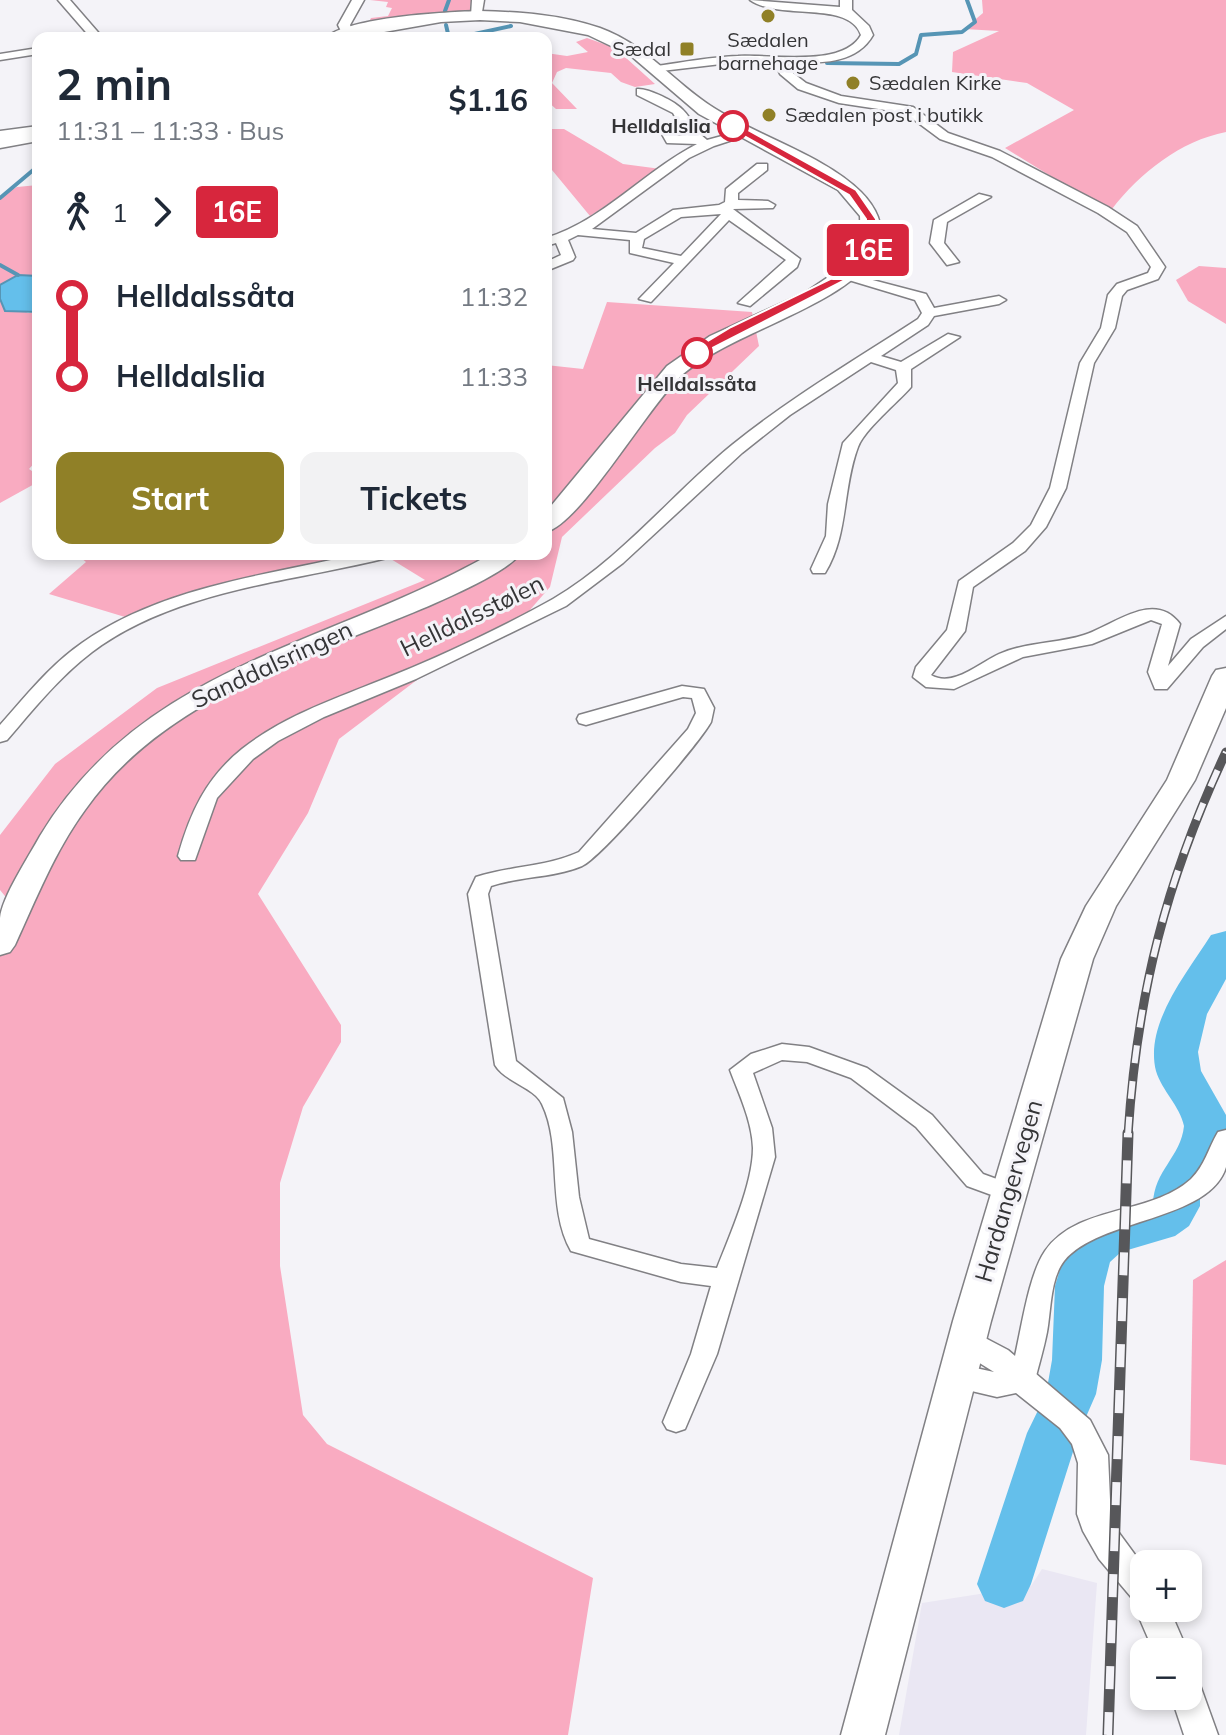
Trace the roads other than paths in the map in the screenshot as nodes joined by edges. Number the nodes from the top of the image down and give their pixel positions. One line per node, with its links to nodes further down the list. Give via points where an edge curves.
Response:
1 (64, 0): 6 (street)
2 (358, 0): 7 (street)
3 (756, 0): 4 (street, via 778,8)
4 (846, 6): 11 (street, via 865,28 861,46 834,56)
5 (477, 8): 8 (main road); 12 (main road, via 585,30 626,45)
6 (92, 32)
7 (341, 32)
8 (356, 32)
9 (32, 52): 10 (street)
10 (0, 57)
11 (780, 59): 12 (street, via 742,58); 45 (street, via 784,72 819,94 909,110 944,136 996,154 1103,210 1132,229 1158,267 1153,276 1122,287 1115,295 1108,328 1089,356 1058,488 1038,527 965,585 956,631 922,677 950,685 1008,656 1087,640 1141,615 1155,614 1171,624 1157,672 1161,685 1197,643)
12 (657, 70): 15 (main road, via 691,101)
13 (641, 92): 19 (street, via 678,111)
14 (32, 133): 16 (street)
15 (748, 133): 19 (street); 33 (main road, via 831,178 862,202 871,219 872,238)
16 (0, 135)
17 (32, 135): 20 (main road)
18 (669, 140): 19 (street)
19 (700, 142): 25 (street)
20 (0, 143)
21 (762, 167): 24 (street, via 731,192)
22 (984, 197): 28 (street, via 946,216)
23 (768, 205): 24 (street)
24 (728, 208): 26 (street, via 678,213); 30 (street); 36 (street, via 793,259)
25 (575, 231): 26 (street); 27 (street)
26 (638, 237): 30 (street, via 635,250)
27 (553, 240): 32 (street, via 568,257)
28 (936, 240): 29 (street); 31 (street)
29 (917, 246)
30 (684, 261): 34 (street)
31 (952, 262)
32 (552, 264)
33 (847, 275): 37 (street, via 921,297); 41 (main road, via 719,338 669,374 641,403 578,494)
34 (646, 299)
35 (999, 300): 37 (street, Helldalsstølen)
36 (745, 303)
37 (929, 313): 39 (street, Helldalsstølen)
38 (953, 337): 40 (street)
39 (870, 357): 40 (street); 49 (street, Helldalsstølen, via 736,450 617,559 560,602 410,675 317,713 246,755 209,796)
40 (903, 367): 44 (street, via 903,389 851,443 834,536)
41 (552, 519)
42 (346, 560): 48 (street, via 135,620 76,658)
43 (497, 560): 50 (main road, Sanddalsringen, via 446,589 228,680 138,737 73,805)
44 (819, 569)
45 (1226, 621)
46 (1226, 676): 52 (main road, Hardangervegen, via 1181,780 1101,906 1077,959)
47 (586, 719): 53 (street, via 682,691 698,693 706,718 586,856 565,868 483,882 478,894 506,1065 552,1098 579,1245 681,1273)
48 (1, 734)
49 (188, 856)
50 (0, 945)
51 (1226, 1138): 56 (street, via 1211,1173 1134,1217 1091,1229 1067,1242 1054,1257 1044,1278)
52 (1008, 1192): 53 (street, via 975,1180 924,1121 859,1073 809,1055 782,1052 741,1070 765,1151 736,1257); 54 (main road, Hardangervegen)
53 (725, 1278): 57 (street, via 704,1354)
54 (968, 1341): 55 (main road, Hardangervegen); 56 (street, via 1014,1368)
55 (957, 1376): 56 (street); 60 (main road, Hardangervegen)
56 (1032, 1388): 58 (street, via 1075,1422 1085,1437 1095,1471 1094,1519)
57 (676, 1422)
58 (1130, 1573)
59 (1193, 1710): 61 (street)
60 (863, 1735)
61 (1201, 1735)

